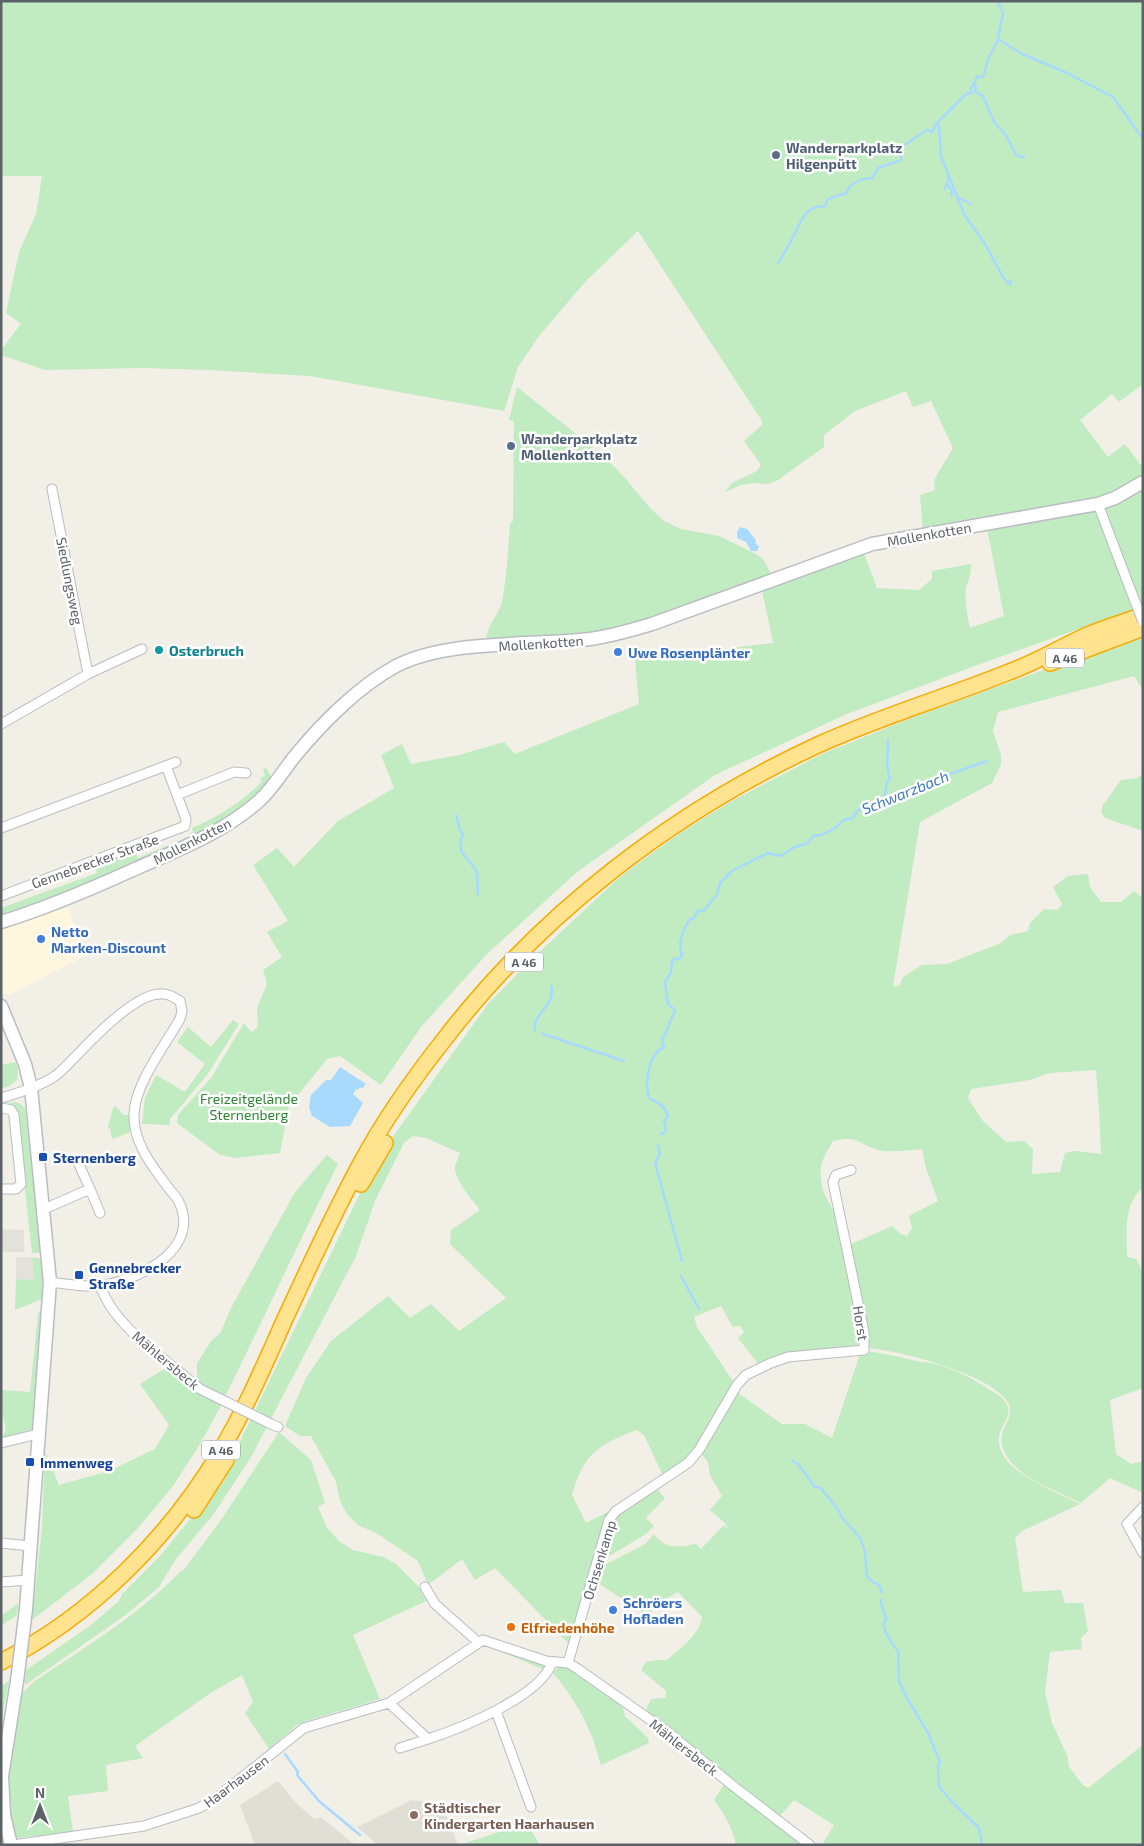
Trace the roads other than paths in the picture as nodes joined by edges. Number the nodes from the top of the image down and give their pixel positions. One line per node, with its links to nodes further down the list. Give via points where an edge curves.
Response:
1 (1143, 482): 3 (main road, Mollenkotten)
2 (52, 489): 8 (street, Siedlungsweg)
3 (1098, 504): 5 (street, bridge); 16 (main road, Mollenkotten, via 872,544 652,624 612,635 457,649 398,665 350,699 295,756 267,793 225,826 171,854 48,907)
4 (1143, 615): 41 (highway, A 46, via 1088,635 1012,672 831,739 789,759 730,790 678,823 616,867 566,910 516,957 472,1006 380,1130 319,1246 246,1405 217,1456 177,1515 129,1569 87,1605 44,1637)
5 (1143, 622)
6 (1143, 628): 44 (highway, A 46, via 882,726 771,776 682,829 612,880 569,917 490,999 447,1049 408,1104 346,1212 246,1426 195,1509 135,1577 98,1610 47,1647)
7 (142, 649): 8 (street)
8 (88, 674): 9 (street)
9 (1, 724)
10 (176, 762): 11 (street)
11 (166, 766): 13 (street, Gennebrecker Straße); 14 (street)
12 (246, 773): 13 (street, via 234,772)
13 (177, 795): 15 (street, Gennebrecker Straße, via 186,819 185,826)
14 (1, 828)
15 (1, 896)
16 (1, 922)
17 (1, 1006): 18 (main road)
18 (31, 1088): 19 (street); 25 (main road); 28 (street, via 55,1076 97,1034 139,1000 160,994 171,995 180,1001 180,1019 143,1082 134,1115 143,1152 178,1201 183,1220 180,1235 172,1251 147,1272)
19 (1, 1098)
20 (2, 1108): 23 (street, via 11,1110 14,1115 22,1184 16,1189)
21 (77, 1160): 24 (street)
22 (851, 1170): 29 (street, Horst, via 836,1175 833,1182 862,1322 864,1350 788,1357 770,1363 746,1375)
23 (1, 1189)
24 (90, 1189): 25 (street); 26 (street)
25 (44, 1209): 27 (main road)
26 (100, 1213)
27 (50, 1282): 28 (street); 31 (main road)
28 (100, 1286): 30 (street, Mählersbeck, bridge, via 119,1319 200,1389)
29 (720, 1415): 43 (street, Ochsenkamp, via 700,1450 688,1463 616,1511 609,1520)
30 (274, 1425)
31 (38, 1434): 32 (street); 35 (main road)
32 (1, 1443)
33 (1143, 1507): 36 (street, via 1127,1524)
34 (1, 1543): 35 (street)
35 (30, 1546): 37 (main road)
36 (1143, 1553)
37 (28, 1580): 38 (street); 50 (main road, bridge, via 2,1776 4,1815)
38 (1, 1582)
39 (425, 1587): 40 (street, via 435,1604)
40 (478, 1642): 42 (street, via 488,1641); 45 (street, Haarhausen)
41 (1, 1662)
42 (552, 1662): 43 (street); 46 (street, via 545,1675)
43 (568, 1663): 51 (street, Mählersbeck, via 676,1738)
44 (1, 1672)
45 (389, 1703): 47 (street); 50 (street, Haarhausen, via 304,1728 216,1798 182,1815 144,1826)
46 (496, 1711): 47 (street); 49 (street)
47 (428, 1739): 48 (street)
48 (400, 1748)
49 (531, 1807)
50 (12, 1845)
51 (810, 1845)

